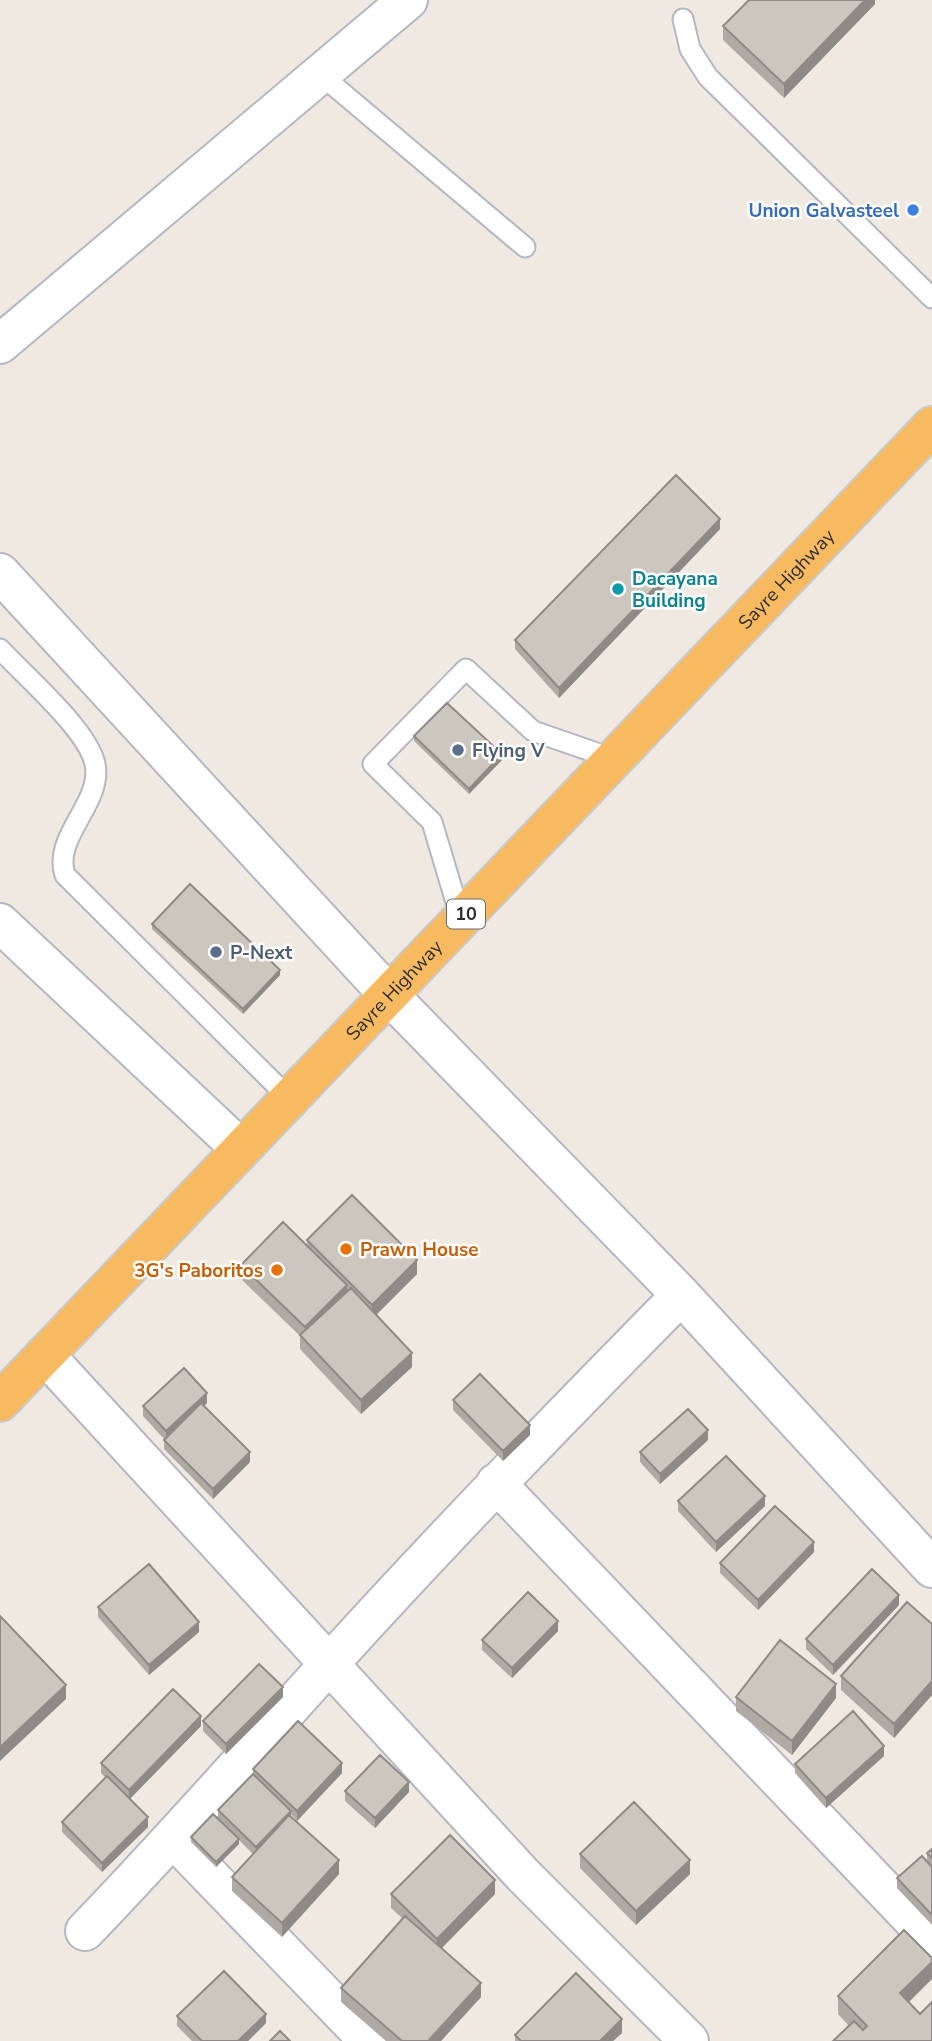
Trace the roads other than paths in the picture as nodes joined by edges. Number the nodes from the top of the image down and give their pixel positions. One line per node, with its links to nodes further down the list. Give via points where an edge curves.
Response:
1 (408, 0): 3 (street)
2 (683, 19): 5 (lane, via 690,50 708,77)
3 (320, 74): 4 (lane); 6 (street)
4 (525, 247)
5 (932, 298)
6 (0, 344)
7 (932, 426): 10 (highway, Sayre Highway / 10)
8 (0, 573): 13 (street)
9 (0, 649): 14 (lane, via 80,734 96,766 94,782 64,852 65,875)
10 (614, 759): 11 (highway, Sayre Highway / 10); 11 (lane, via 533,731 466,669 373,764 429,817)
11 (461, 919): 13 (highway, Sayre Highway / 10)
12 (0, 923): 15 (street)
13 (388, 995): 14 (highway, Sayre Highway / 10); 16 (street)
14 (290, 1099): 15 (highway, Sayre Highway / 10)
15 (241, 1149): 17 (highway, Sayre Highway / 10)
16 (681, 1295): 19 (street); 20 (street)
17 (44, 1355): 18 (highway, Sayre Highway / 10); 21 (street)
18 (5, 1385)
19 (496, 1483): 21 (street); 24 (street)
20 (932, 1568)
21 (329, 1664): 22 (street); 26 (street, via 523,1875)
22 (174, 1839): 23 (street); 25 (street)
23 (85, 1931)
24 (932, 1940)
25 (369, 2041)
26 (689, 2041)

